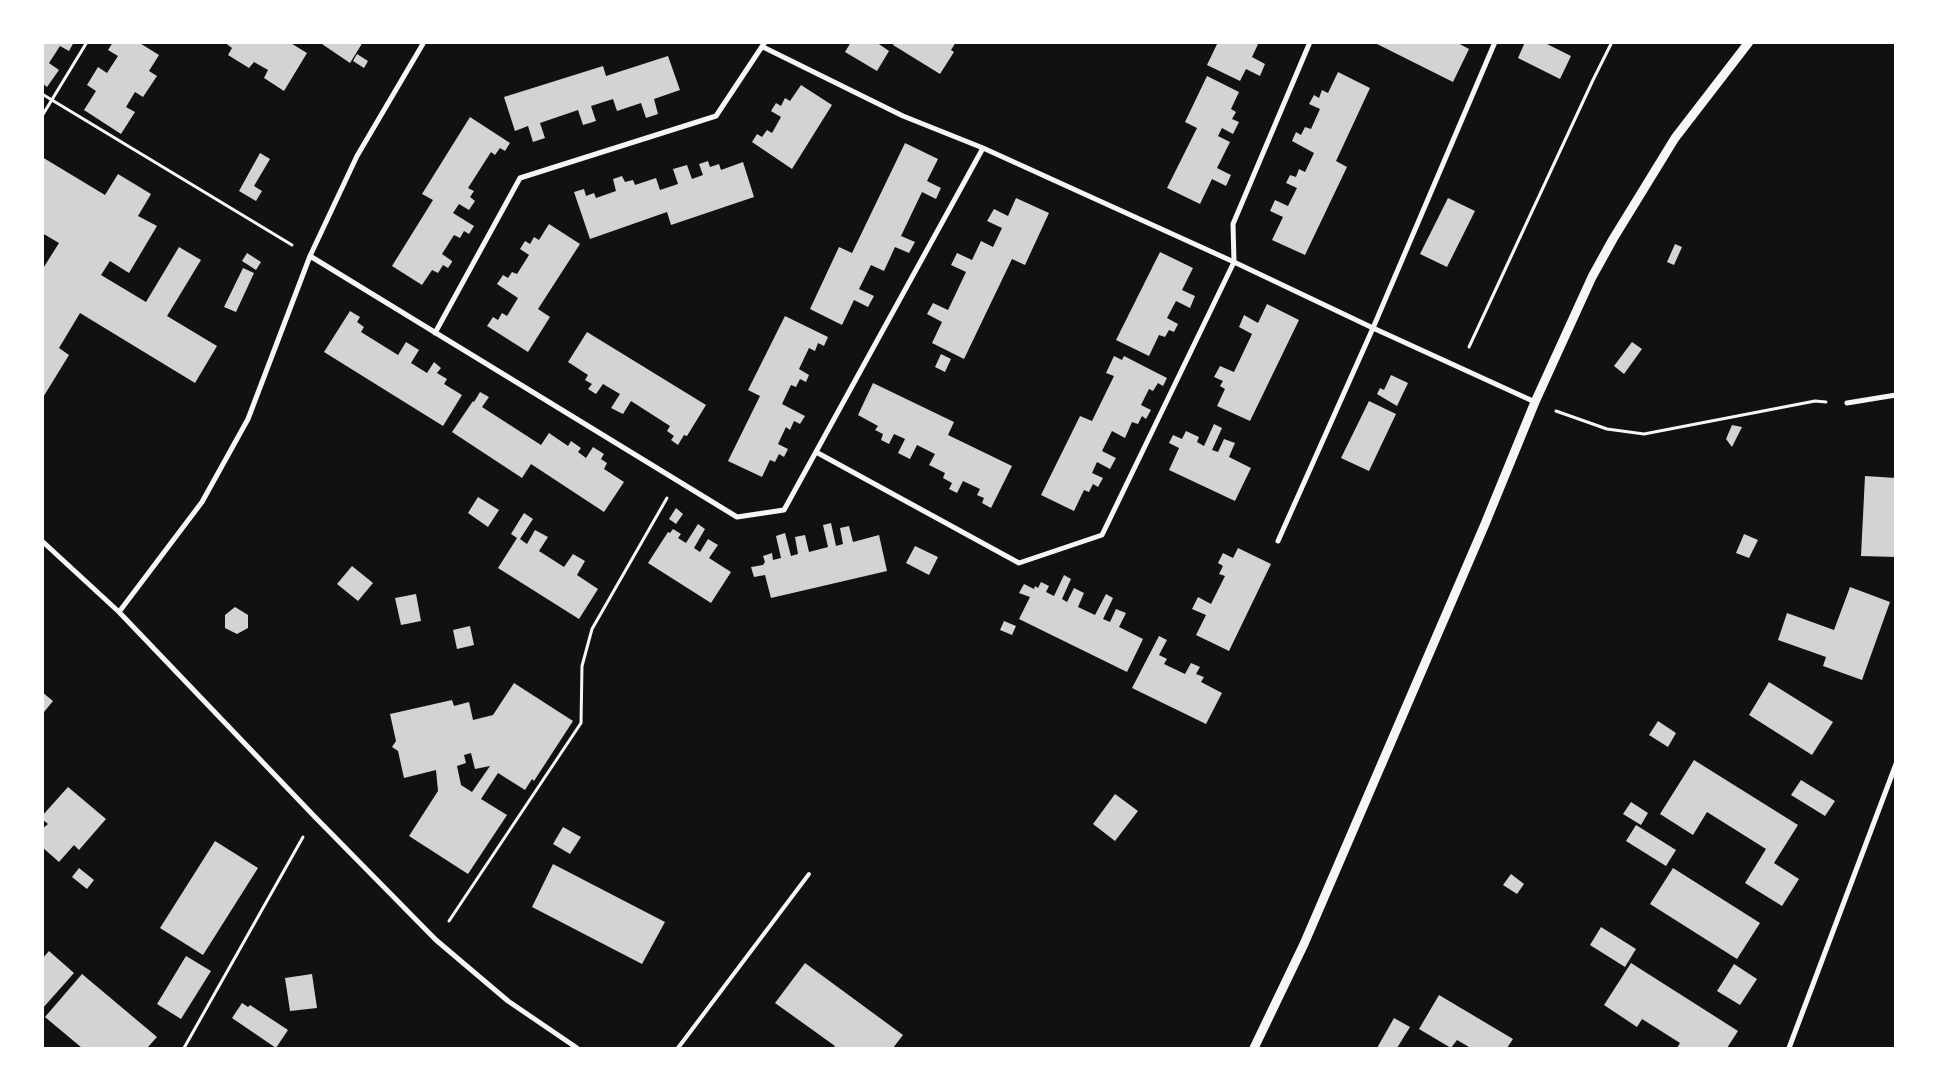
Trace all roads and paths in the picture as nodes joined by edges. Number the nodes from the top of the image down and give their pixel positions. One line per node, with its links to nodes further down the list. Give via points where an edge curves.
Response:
1 (87, 42): 9 (path)
2 (424, 42): 12 (street, via 357,156)
3 (1310, 42): 13 (street, via 1233,224)
4 (1495, 42): 14 (street)
5 (1612, 42): 16 (path)
6 (1749, 42): 18 (street, via 1675,138 1613,239)
7 (764, 45): 11 (street, via 904,116); 15 (street, via 716,116 520,178)
8 (42, 94): 9 (path)
9 (52, 100): 10 (path); 12 (path)
10 (42, 116)
11 (983, 148): 13 (street); 20 (street)
12 (310, 256): 15 (street); 24 (street, via 248,419 202,502)
13 (1234, 262): 14 (street); 20 (street, via 1102,535 1019,563)
14 (1373, 328): 16 (street); 23 (street)
15 (435, 333): 21 (street)
16 (1459, 368): 18 (street)
17 (1896, 395): 19 (street)
18 (1535, 402): 19 (path, via 1607,429 1644,434 1815,401); 32 (street, via 1304,944)
19 (1847, 403)
20 (816, 452): 21 (street, via 784,510 737,517)
21 (677, 480): 28 (path, via 592,629 582,666 581,723)
22 (42, 541): 24 (street)
23 (1278, 541)
24 (119, 612): 26 (street)
25 (1896, 764): 33 (street)
26 (315, 817): 28 (street); 29 (path)
27 (808, 874): 31 (lane)
28 (436, 940): 30 (street, via 508,1001)
29 (184, 1048)
30 (577, 1048)
31 (678, 1048)
32 (1254, 1048)
33 (1789, 1048)

